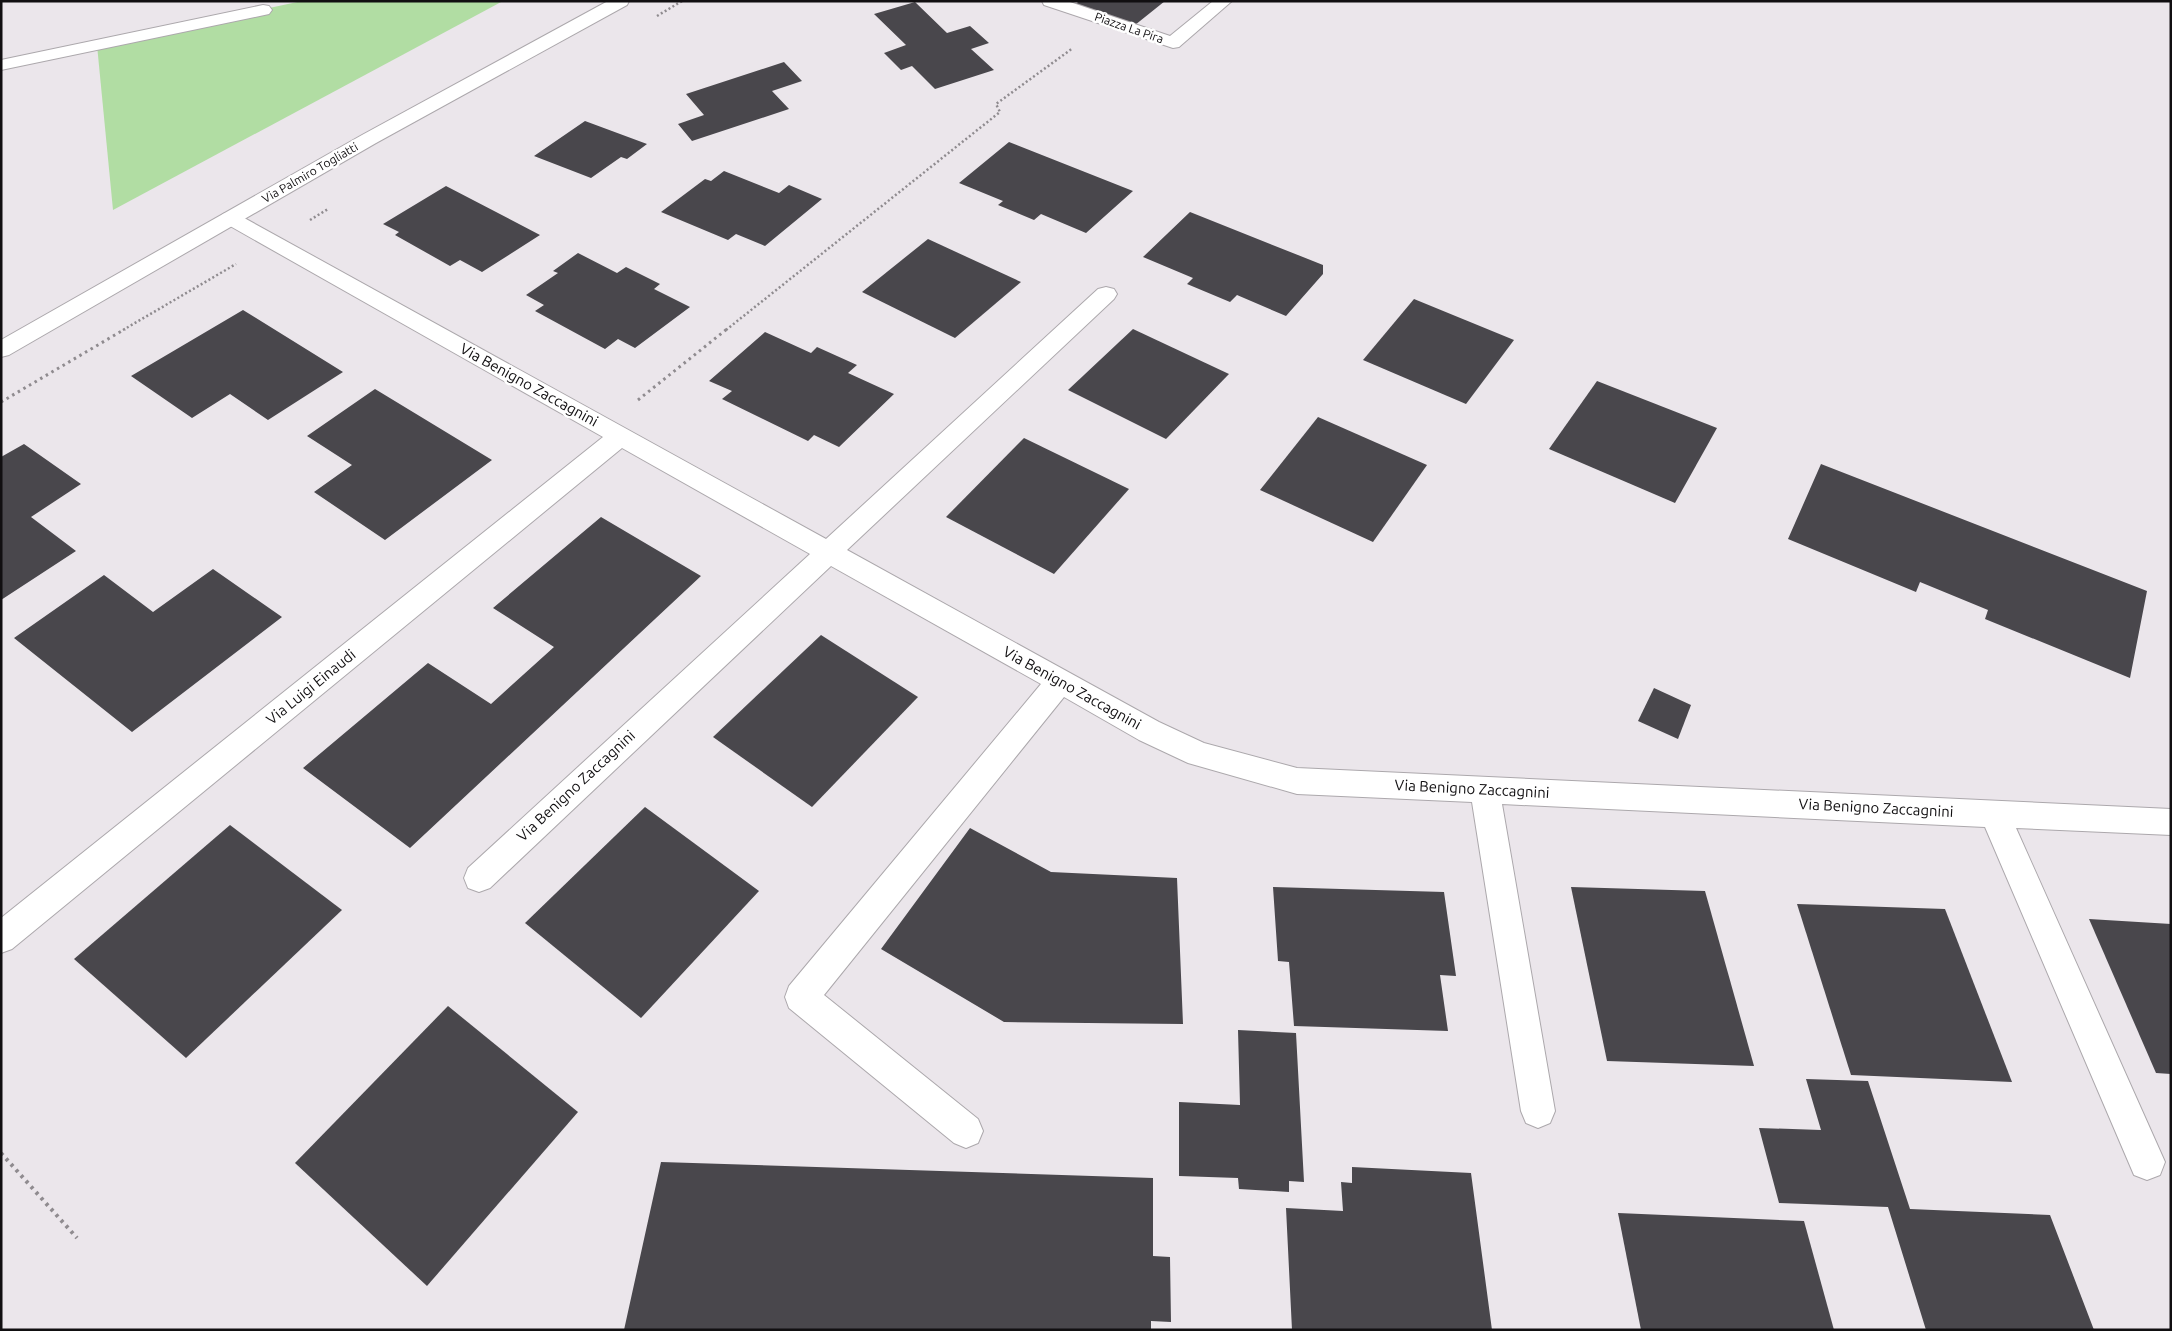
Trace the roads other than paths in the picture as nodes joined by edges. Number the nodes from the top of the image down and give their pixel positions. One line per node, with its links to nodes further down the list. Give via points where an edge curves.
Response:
1 (621, 1): 6 (street, Via Palmiro Togliatti)
2 (1050, 1): 3 (street, Piazza La Pira, via 1173,43)
3 (1224, 1)
4 (263, 10): 5 (street)
5 (1, 65)
6 (230, 218): 8 (street, Via Palmiro Togliatti); 9 (street, Via Benigno Zaccagnini)
7 (1106, 294): 10 (street, Via Benigno Zaccagnini)
8 (1, 350)
9 (613, 432): 10 (street, Via Benigno Zaccagnini); 16 (street, Via Luigi Einaudi)
10 (828, 552): 11 (street, Via Benigno Zaccagnini); 15 (street, Via Benigno Zaccagnini)
11 (1058, 680): 12 (street, Via Benigno Zaccagnini, via 1149,731 1198,754 1297,781); 18 (street, via 1044,703 801,997)
12 (1485, 790): 13 (street, Via Benigno Zaccagnini); 17 (street)
13 (1995, 814): 14 (street, Via Benigno Zaccagnini); 19 (street)
14 (2171, 822)
15 (479, 878)
16 (1, 938)
17 (1538, 1112)
18 (966, 1131)
19 (2147, 1162)

